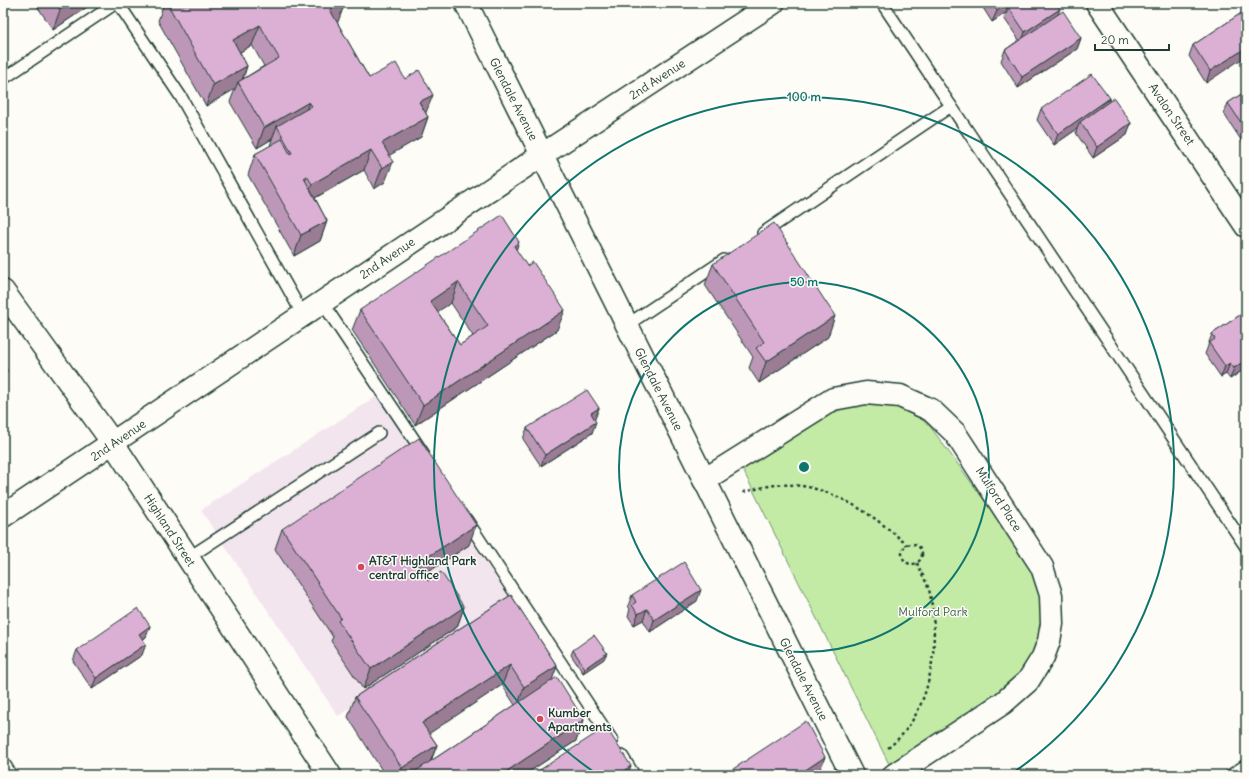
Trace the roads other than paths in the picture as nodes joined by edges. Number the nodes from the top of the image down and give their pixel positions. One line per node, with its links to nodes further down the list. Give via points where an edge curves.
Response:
1 (117, 3): 6 (lane); 14 (lane, via 181,97)
2 (466, 3): 8 (street, Glendale Avenue)
3 (772, 3): 8 (street, 2nd Avenue)
4 (882, 3): 7 (lane)
5 (1098, 3): 9 (street, Avalon Street)
6 (3, 79)
7 (951, 106): 10 (lane); 22 (lane)
8 (542, 155): 13 (street, 2nd Avenue); 15 (street, Glendale Avenue)
9 (1246, 226)
10 (757, 238)
11 (731, 255): 15 (lane)
12 (3, 291): 17 (street, Highland Street)
13 (322, 302): 14 (street, 2nd Avenue); 18 (lane)
14 (303, 315): 17 (street, 2nd Avenue)
15 (627, 325): 19 (street, Glendale Avenue)
16 (379, 433): 23 (lane)
17 (113, 443): 21 (street, 2nd Avenue); 23 (street, Highland Street)
18 (430, 464)
19 (704, 480): 29 (street, Glendale Avenue); 30 (street, Mulford Place, via 833,399 866,392 900,396 931,410 955,433 1042,566 1051,595 1052,624 1043,657 1028,681 1003,704)
20 (460, 510): 28 (lane)
21 (3, 516)
22 (1246, 547)
23 (188, 558): 27 (street, Highland Street)
24 (3, 762): 26 (lane)
25 (1246, 765): 31 (lane)
26 (11, 775)
27 (330, 775)
28 (634, 775)
29 (852, 775)
30 (894, 775)
31 (1231, 775)

